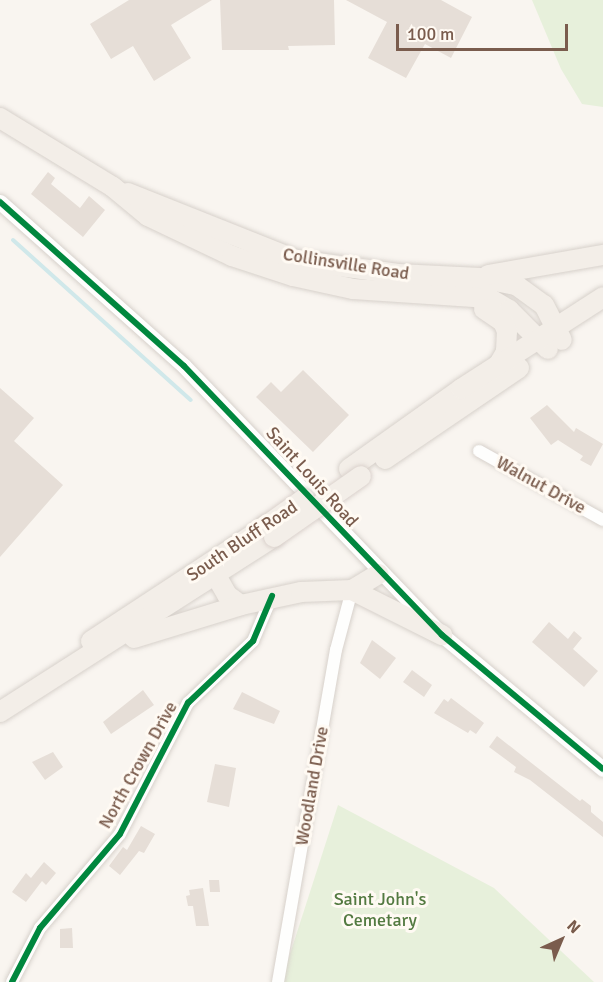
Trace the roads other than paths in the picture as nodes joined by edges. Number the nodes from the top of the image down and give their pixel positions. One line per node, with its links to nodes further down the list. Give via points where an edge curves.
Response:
1 (0, 118): 4 (main road, Collinsville Road, via 113,187)
2 (0, 202): 15 (street, Saint Louis Road, via 184,366 272,454)
3 (603, 255): 5 (main road)
4 (307, 270): 5 (main road, Collinsville Road); 6 (main road, Collinsville Road)
5 (475, 278): 9 (main road, Collinsville Road, via 516,285 533,294 549,311)
6 (397, 293): 9 (main road, Collinsville Road, via 489,298); 10 (main road, via 418,303 474,306 493,312 507,331 506,352)
7 (603, 297): 9 (main road, South Bluff Road)
8 (603, 312): 9 (main road, South Bluff Road)
9 (552, 339): 10 (main road, South Bluff Road); 12 (main road, South Bluff Road)
10 (498, 366): 12 (main road, South Bluff Road)
11 (479, 451): 13 (street, Walnut Drive)
12 (355, 473): 14 (main road, South Bluff Road, bridge)
13 (603, 520)
14 (213, 571): 18 (main road, via 227,595); 20 (main road, South Bluff Road); 21 (main road, South Bluff Road, via 141,606)
15 (380, 574): 16 (main road); 19 (street, Saint Louis Road)
16 (352, 590): 17 (main road); 19 (main road); 25 (street, Woodland Drive, via 336,651)
17 (272, 596): 18 (main road); 24 (street, North Crown Drive, via 253,641 188,703 120,834 40,928)
18 (241, 605): 20 (main road)
19 (442, 635): 23 (street, Saint Louis Road)
20 (92, 654): 22 (main road, South Bluff Road)
21 (0, 704)
22 (0, 712)
23 (603, 769)
24 (12, 982)
25 (278, 982)

